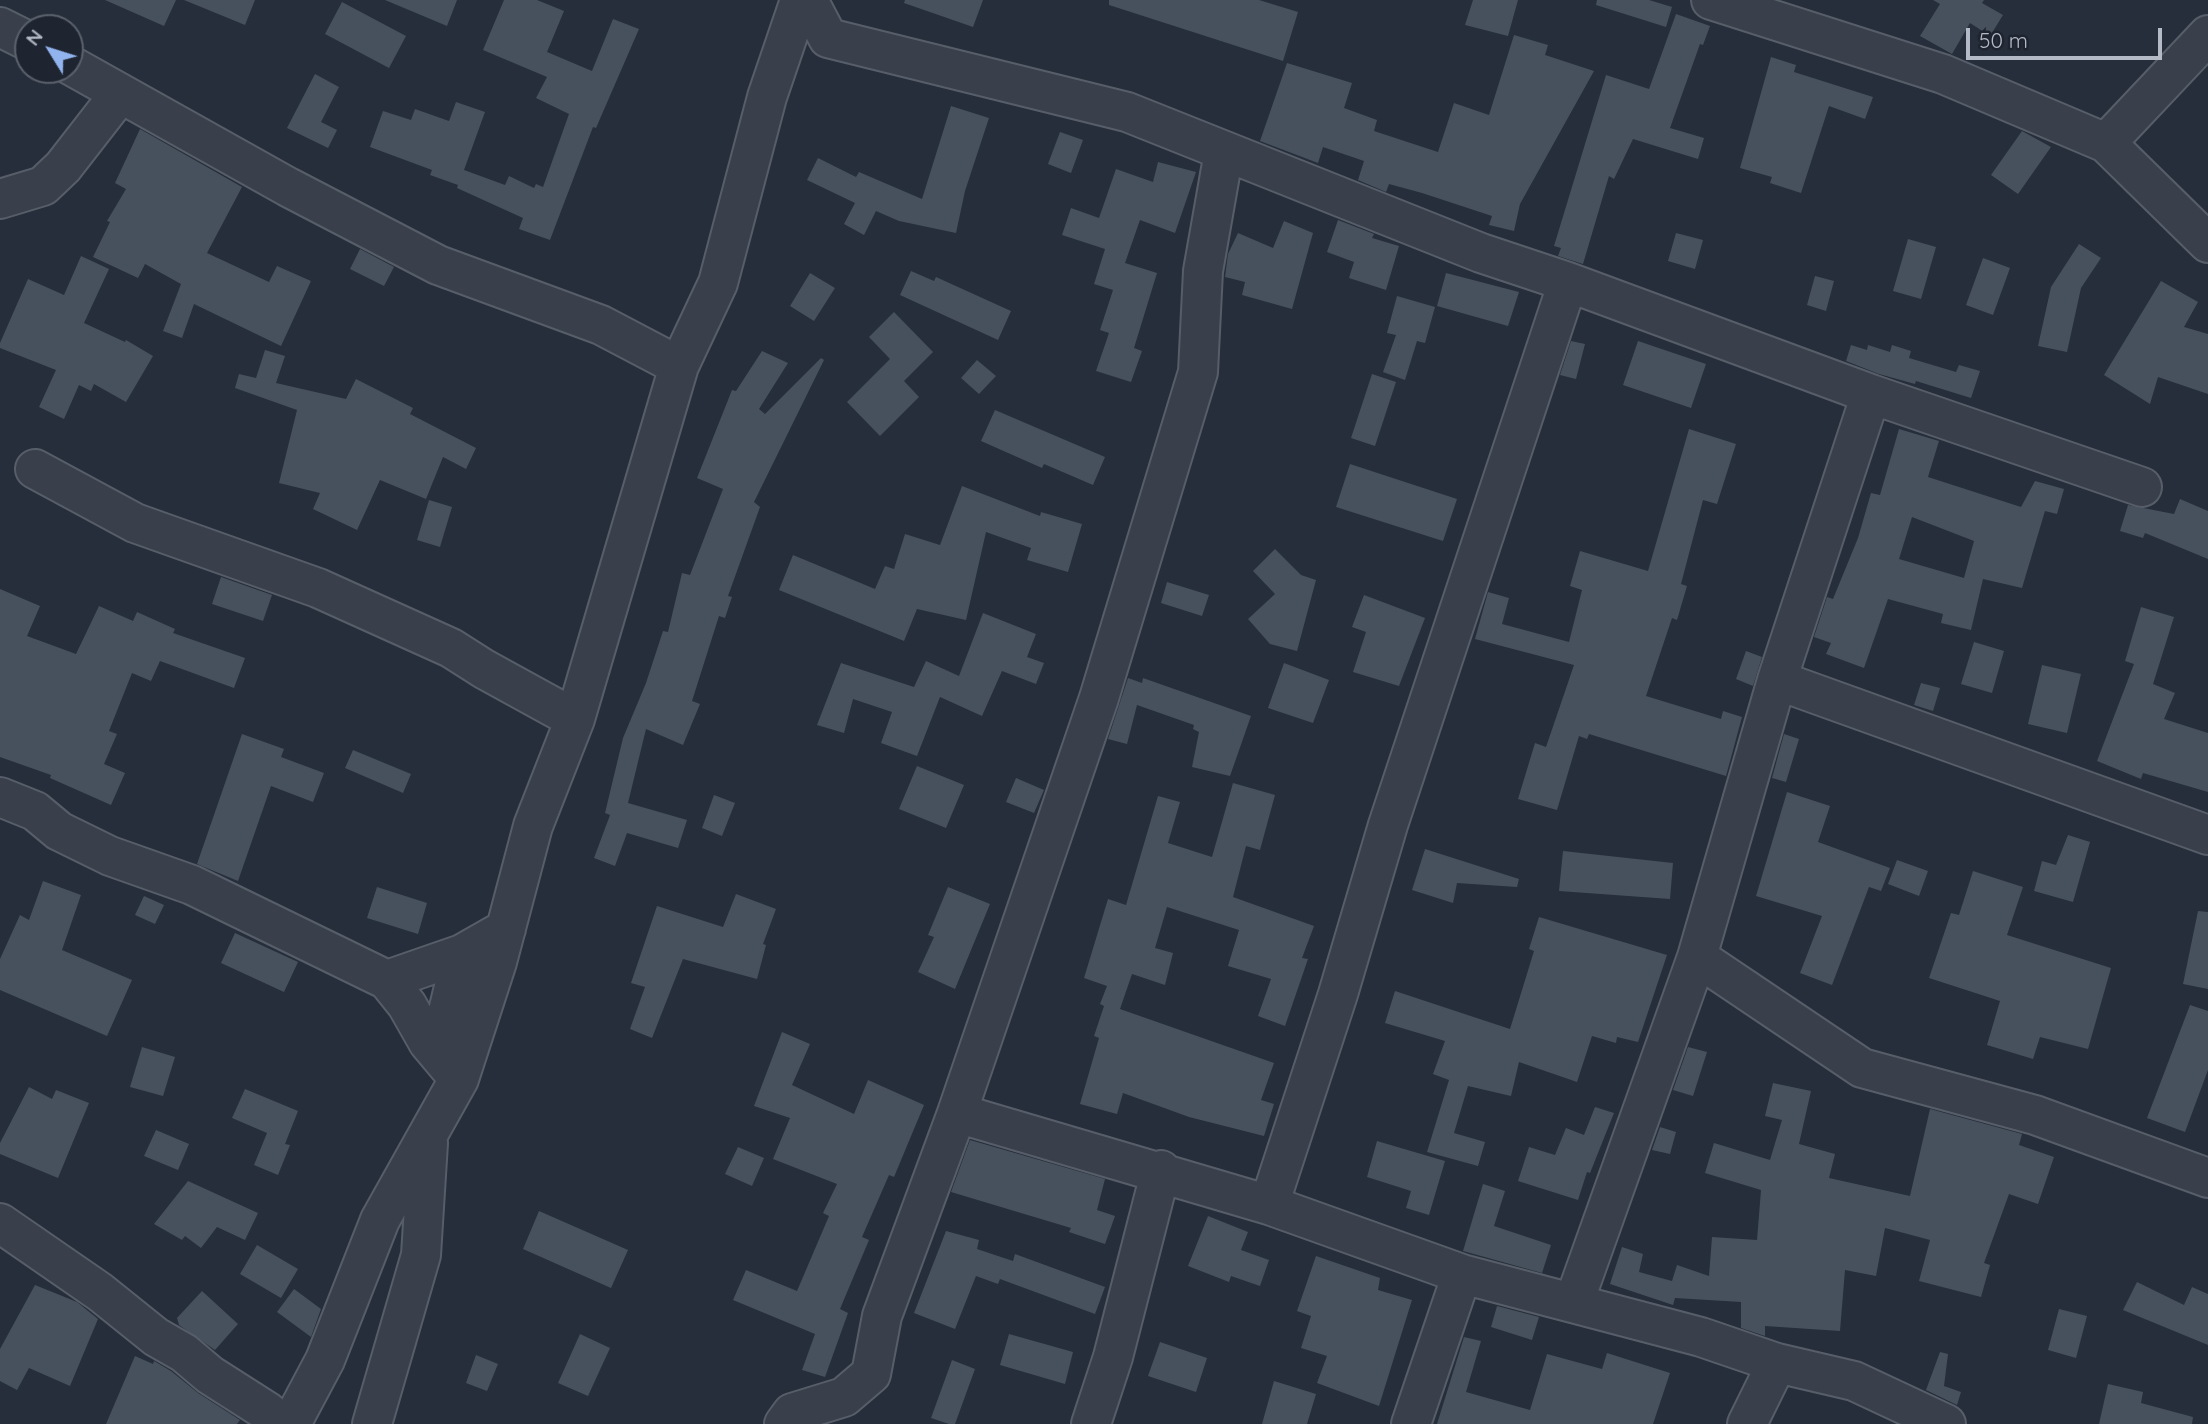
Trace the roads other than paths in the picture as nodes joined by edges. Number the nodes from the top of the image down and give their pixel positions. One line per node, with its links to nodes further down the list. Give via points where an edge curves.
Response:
1 (800, 0): 9 (street)
2 (808, 0): 6 (street)
3 (1711, 0): 4 (street)
4 (1764, 7): 10 (street, via 1943,74)
5 (2208, 35): 10 (street)
6 (828, 38): 9 (street); 11 (street, via 1126,112)
7 (84, 74): 8 (street)
8 (119, 95): 12 (street, via 43,186); 15 (street, via 438,265 601,325)
9 (767, 97): 15 (street, via 718,283)
10 (2106, 143): 13 (street)
11 (1224, 152): 14 (street, via 1480,253); 28 (street, via 1203,271 1198,372 1099,698)
12 (0, 199)
13 (2208, 243)
14 (1568, 282): 16 (street); 32 (street, via 1388,825)
15 (679, 366): 20 (street)
16 (1871, 394): 18 (street); 19 (street)
17 (35, 469): 20 (street, via 135,523 318,588 451,648)
18 (2141, 487)
19 (1777, 680): 22 (street); 25 (street)
20 (575, 719): 23 (street, via 533,826)
21 (0, 797): 26 (street, via 36,811 59,831 100,851 192,885)
22 (2208, 835)
23 (506, 929): 24 (street); 27 (street)
24 (462, 954): 26 (street); 27 (street)
25 (1697, 957): 31 (street, via 1863,1068 2035,1115); 35 (street)
26 (387, 980): 27 (street)
27 (448, 1066): 29 (street)
28 (957, 1113): 30 (street); 39 (street, via 882,1316 871,1374 844,1397 792,1413)
29 (428, 1133): 37 (street, via 380,1220 325,1360); 38 (street, via 421,1255)
30 (1161, 1170): 32 (street); 40 (street)
31 (2208, 1178)
32 (1269, 1205): 34 (street)
33 (0, 1223): 37 (street, via 100,1292 156,1338)
34 (1462, 1274): 35 (street); 41 (street)
35 (1574, 1302): 36 (street)
36 (1777, 1363): 42 (street); 43 (street, via 1853,1381)
37 (283, 1417)
38 (372, 1424)
39 (783, 1424)
40 (1091, 1424)
41 (1411, 1424)
42 (1747, 1424)
43 (1946, 1424)

